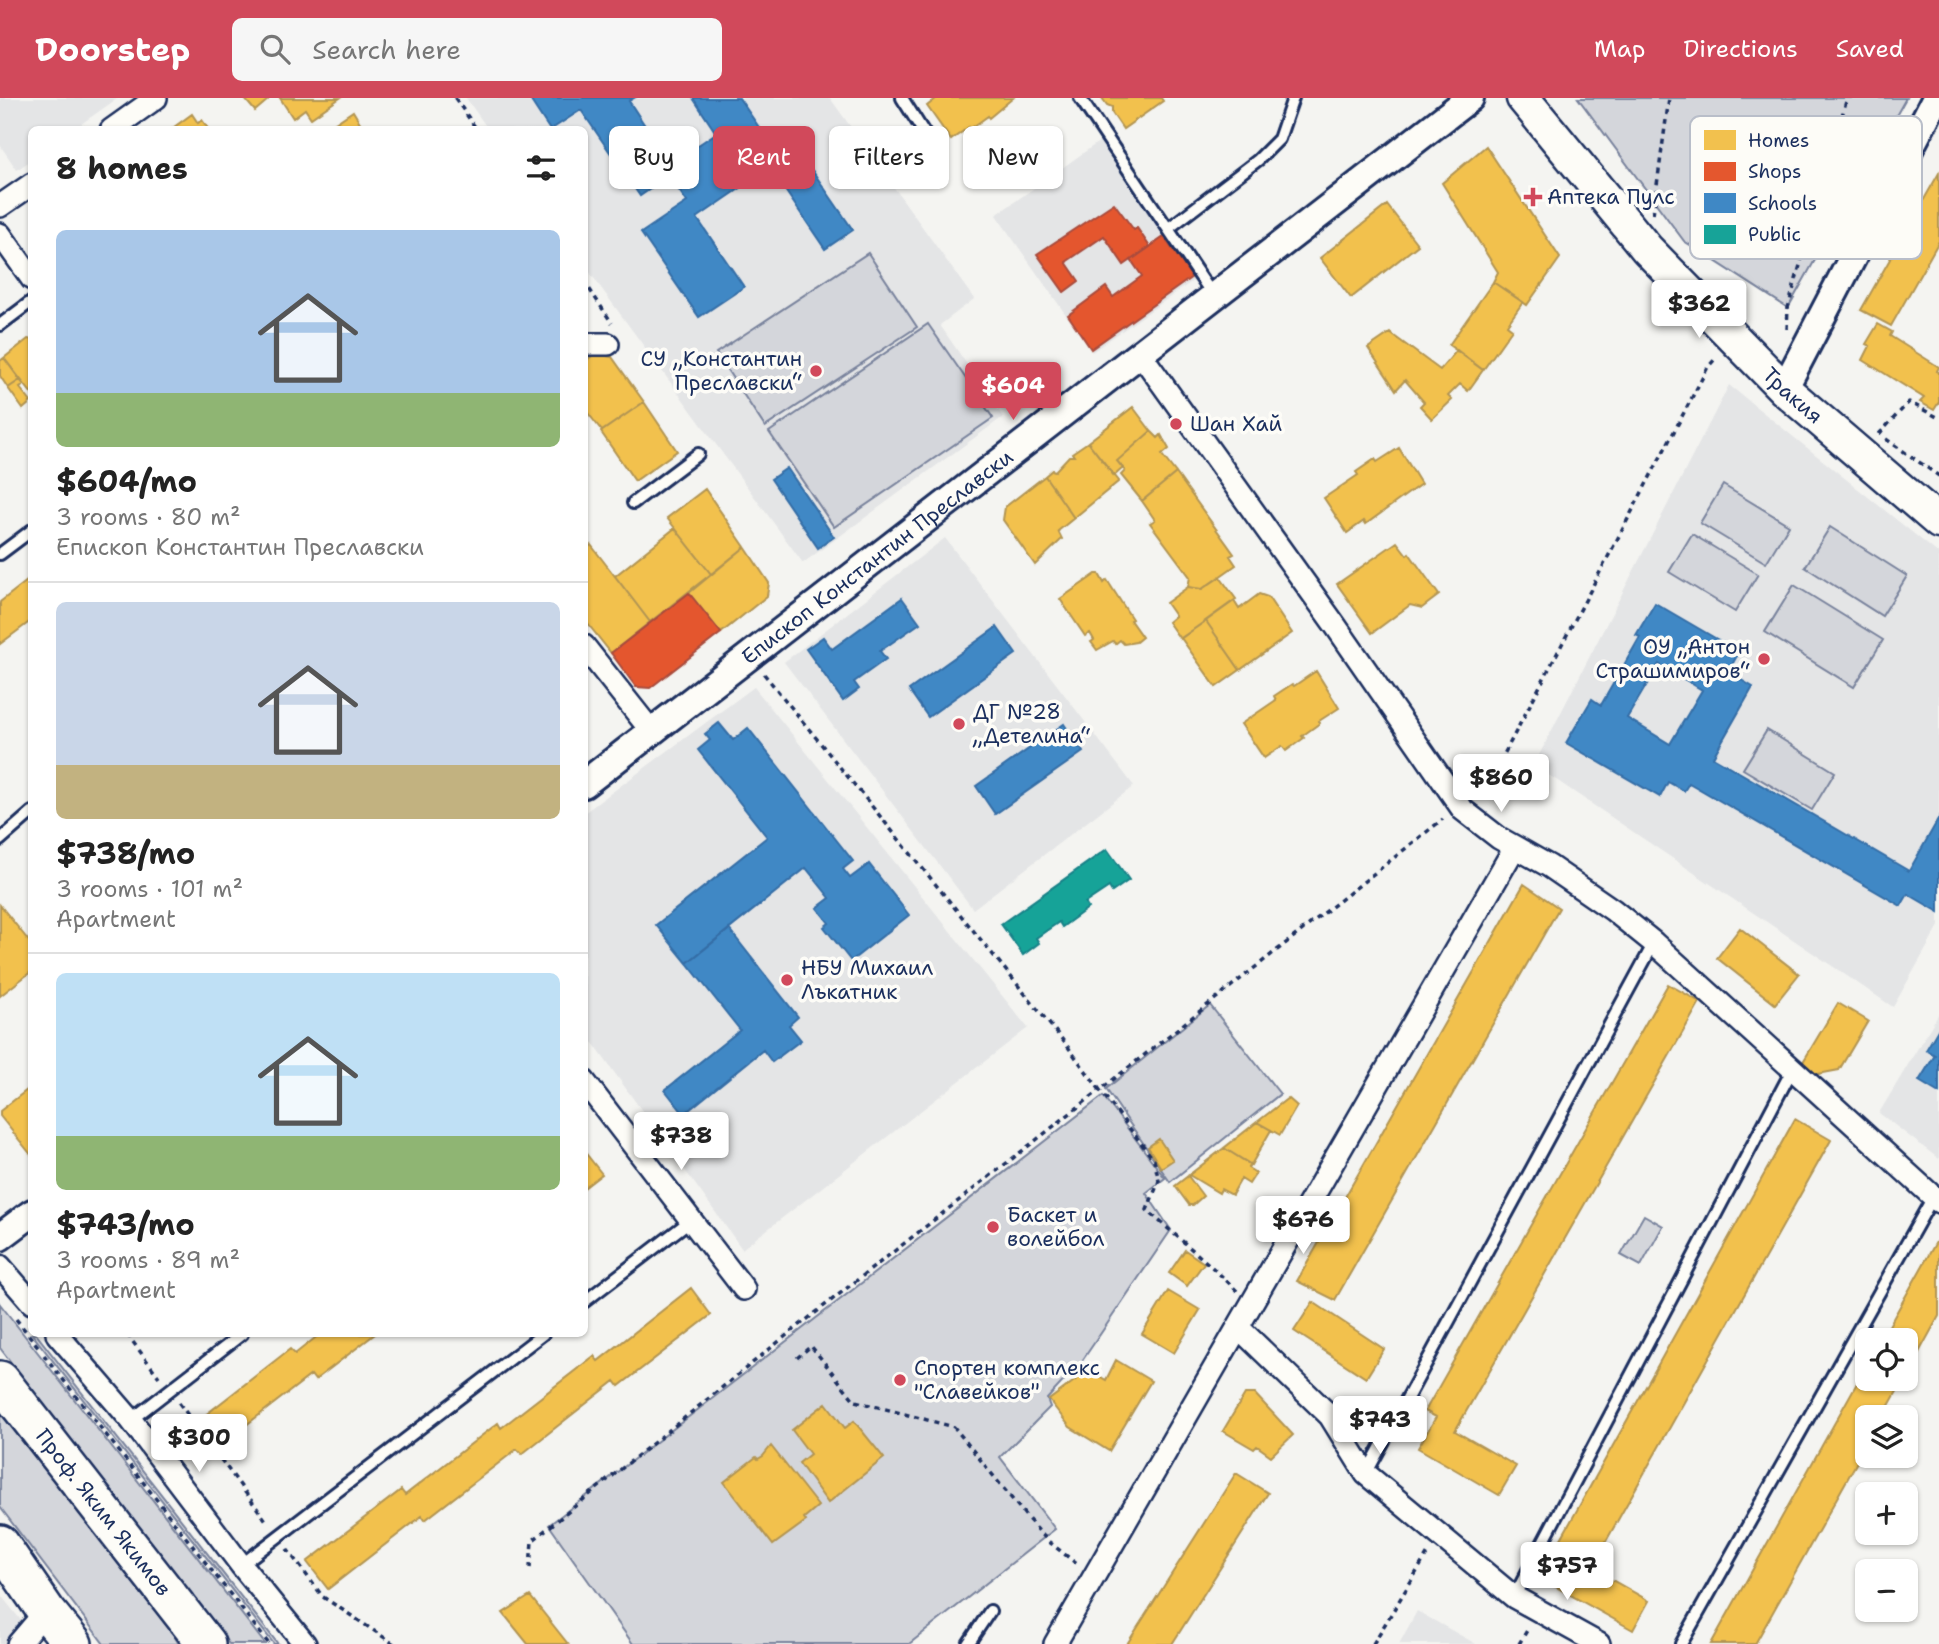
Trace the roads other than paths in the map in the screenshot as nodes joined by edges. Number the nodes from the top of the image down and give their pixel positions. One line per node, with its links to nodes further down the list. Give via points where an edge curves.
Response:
1 (156, 98): 9 (street)
2 (902, 98): 10 (lane)
3 (1080, 98): 13 (lane)
4 (1293, 98): 13 (lane, via 1279,139)
5 (1470, 98): 17 (street, Епископ Константин Преславски)
6 (1523, 98): 23 (main road, Тракия, via 1647,249)
7 (1936, 98): 8 (street)
8 (1922, 125)
9 (117, 126)
10 (920, 126)
11 (28, 186): 12 (street)
12 (3, 198)
13 (1168, 228): 17 (lane)
14 (0, 234): 16 (street)
15 (1852, 259): 23 (street)
16 (28, 273)
17 (1213, 296): 22 (street, Епископ Константин Преславски)
18 (28, 304): 19 (lane)
19 (0, 324)
20 (588, 344): 21 (street)
21 (608, 344)
22 (1140, 353): 30 (street, Епископ Константин Преславски); 34 (street, via 1463,810)
23 (1784, 389): 26 (main road, Тракия)
24 (698, 454): 25 (lane)
25 (633, 503)
26 (1939, 522)
27 (28, 533): 28 (lane)
28 (0, 554)
29 (588, 651): 30 (street)
30 (652, 732): 31 (street, Епископ Константин Преславски)
31 (588, 781)
32 (28, 816): 33 (lane)
33 (0, 840)
34 (1515, 847): 35 (street, via 1613,910); 46 (street)
35 (1654, 943): 36 (street); 52 (lane)
36 (1792, 1070): 38 (street); 55 (lane)
37 (588, 1086): 40 (street)
38 (1936, 1199): 65 (lane)
39 (28, 1216): 41 (street)
40 (691, 1220): 43 (street); 45 (lane)
41 (0, 1237)
42 (0, 1266): 44 (street)
43 (744, 1289)
44 (28, 1298)
45 (588, 1298)
46 (1238, 1327): 52 (street, via 1330,1416); 63 (street)
47 (60, 1337): 51 (street)
48 (238, 1337): 51 (lane)
49 (539, 1337): 54 (lane)
50 (0, 1380): 58 (highway, Проф. Яким Якимов)
51 (131, 1420): 54 (street)
52 (1366, 1474): 55 (street)
53 (0, 1544): 56 (highway)
54 (242, 1565): 61 (street)
55 (1514, 1597): 64 (street)
56 (46, 1611): 59 (street); 60 (highway)
57 (989, 1611): 62 (lane)
58 (199, 1640)
59 (18, 1644)
60 (73, 1644)
61 (305, 1644)
62 (968, 1644)
63 (1055, 1644)
64 (1599, 1644)
65 (1681, 1644)

